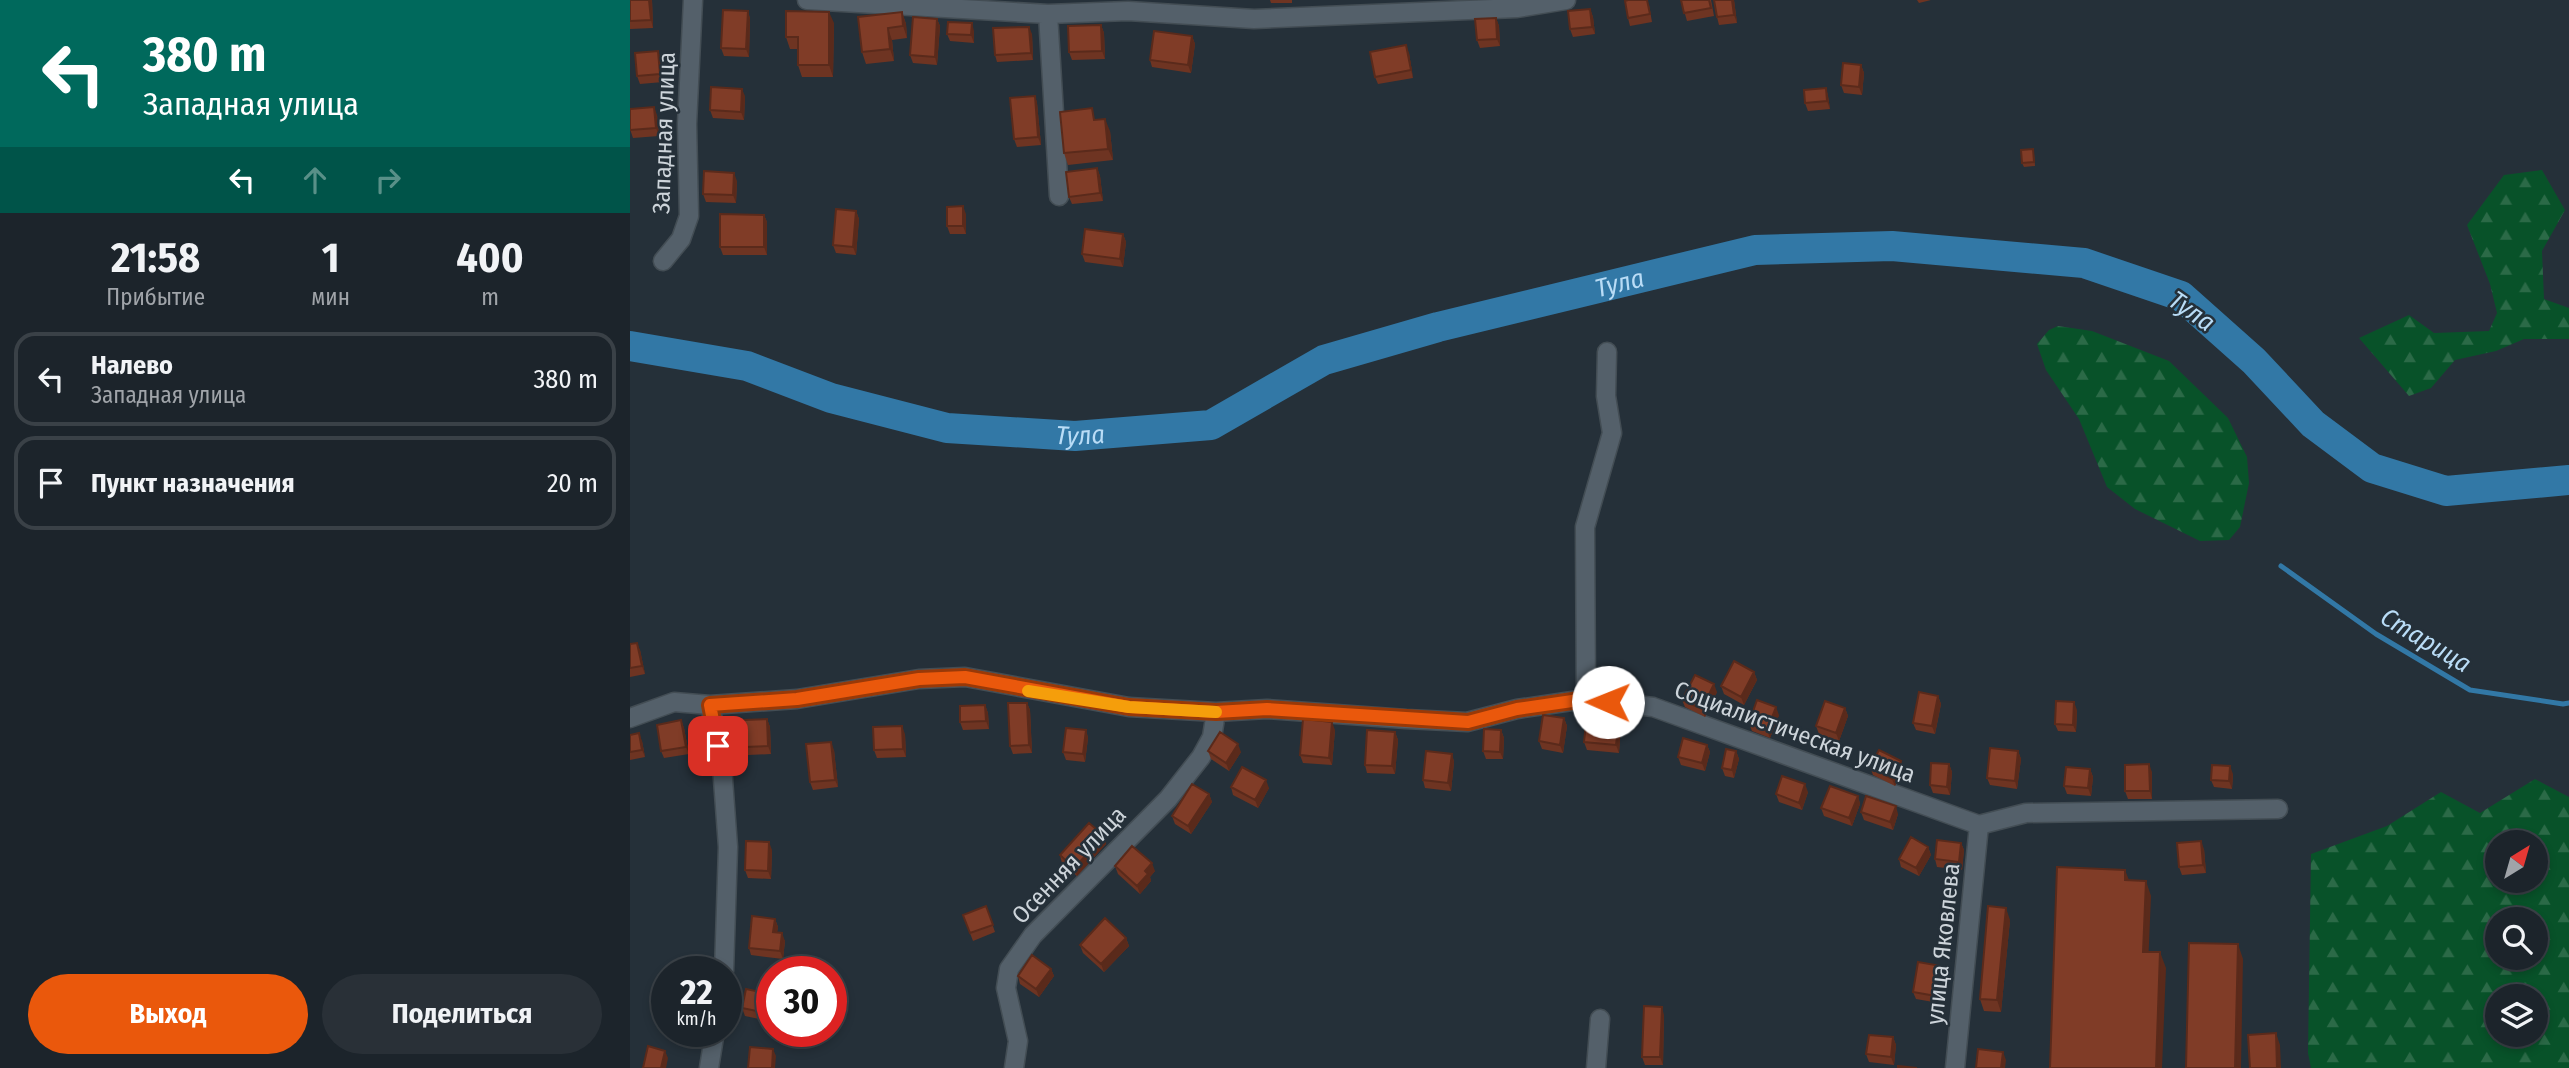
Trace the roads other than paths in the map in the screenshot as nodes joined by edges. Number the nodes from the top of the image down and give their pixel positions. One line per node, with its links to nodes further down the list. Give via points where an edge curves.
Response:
1 (692, 0): 8 (street, Западная улица, via 689,216 681,239)
2 (807, 0): 4 (street)
3 (1566, 0): 5 (street, via 1517,8)
4 (898, 3): 6 (street)
5 (1478, 5): 6 (street, via 1254,19 1128,10)
6 (1048, 14): 7 (street)
7 (1059, 196)
8 (663, 261)
9 (1607, 352): 10 (street, via 1606,396 1612,433 1585,527)
10 (1586, 699): 12 (street, Социалистическая улица, via 1468,722 1267,709); 15 (street, Социалистическая улица, via 1653,707)
11 (710, 705): 12 (street, Социалистическая улица, via 797,699 919,679 965,677 1129,707); 13 (street, Социалистическая улица, via 674,702); 16 (street, via 722,766 728,848)
12 (1216, 712): 20 (street, Осенняя улица, via 1212,737 1201,757 1168,799 1033,935 1009,968 1006,988 1018,1041)
13 (630, 718)
14 (2278, 809): 15 (street, via 2026,813)
15 (1979, 825): 22 (street, улица Яковлева)
16 (724, 956)
17 (1600, 1019): 21 (street)
18 (712, 1047): 19 (street)
19 (709, 1068)
20 (1014, 1068)
21 (1596, 1068)
22 (1955, 1068)

